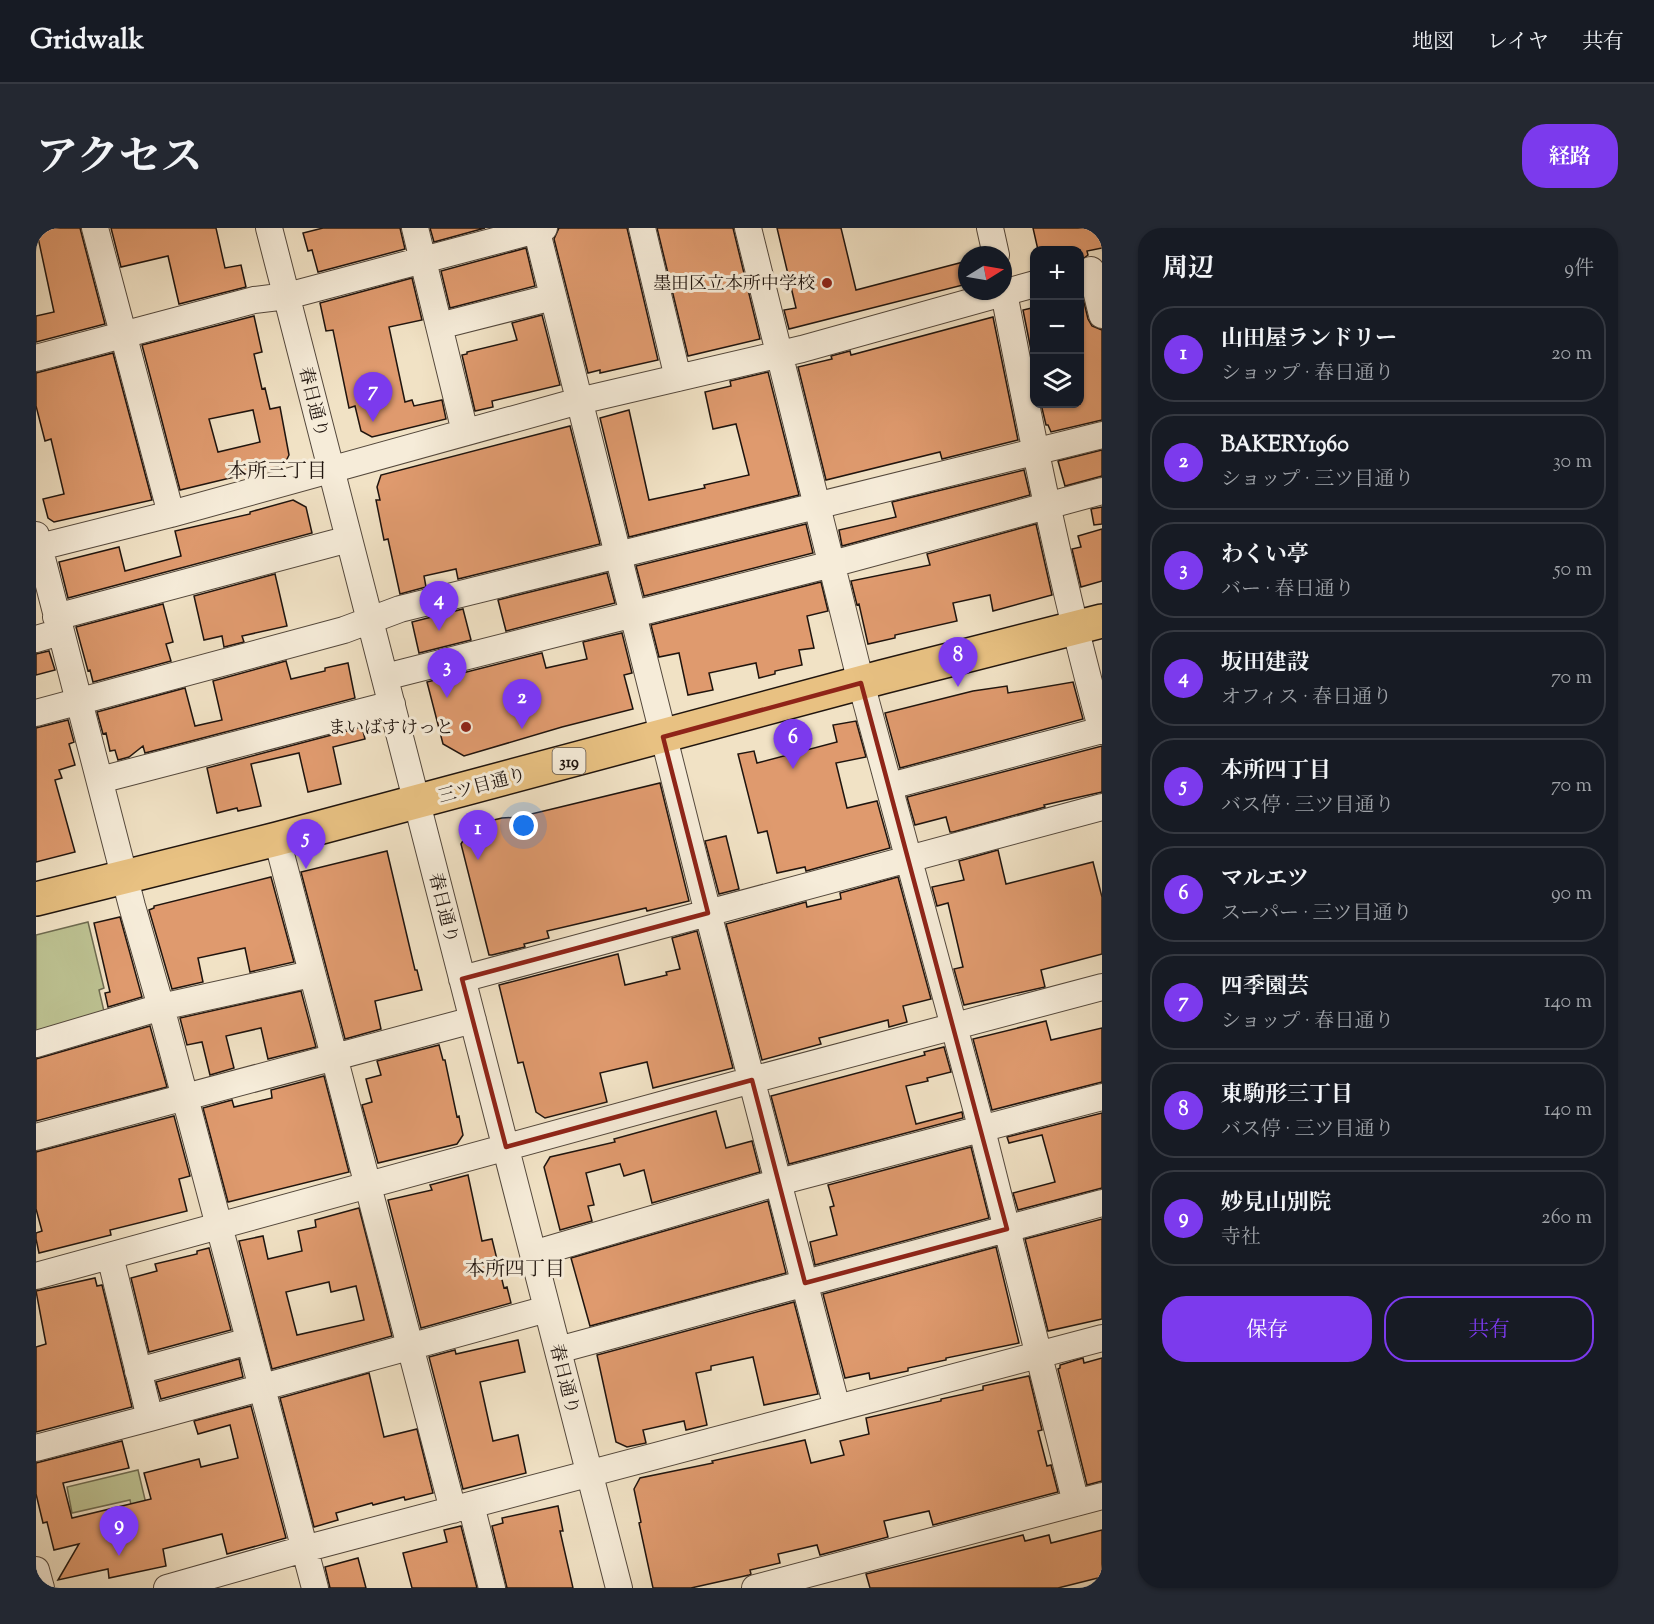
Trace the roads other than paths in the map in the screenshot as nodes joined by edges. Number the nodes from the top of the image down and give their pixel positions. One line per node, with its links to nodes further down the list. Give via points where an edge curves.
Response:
1 (95, 228): 19 (street)
2 (269, 228): 13 (street, 春日通り)
3 (415, 228): 9 (street)
4 (642, 228): 22 (street)
5 (748, 228): 20 (street)
6 (990, 228): 8 (street)
7 (539, 229): 9 (street); 14 (street)
8 (994, 246)
9 (423, 261): 13 (street); 18 (street)
10 (1091, 270): 17 (street)
11 (1030, 285): 12 (street)
12 (1012, 288)
13 (287, 296): 19 (street, via 254,300); 27 (street, 春日通り)
14 (553, 297): 18 (street); 23 (street)
15 (968, 300): 20 (street)
16 (1005, 300): 26 (street)
17 (1102, 315)
18 (439, 326): 24 (street)
19 (124, 336): 21 (street); 31 (street)
20 (780, 353): 22 (street); 29 (street)
21 (36, 358)
22 (678, 378): 23 (street)
23 (579, 401): 24 (street); 34 (street)
24 (465, 432): 27 (street)
25 (1102, 435): 26 (street)
26 (1035, 451): 29 (street); 30 (street)
27 (332, 471): 31 (street); 32 (street, 春日通り)
28 (1102, 491): 30 (street)
29 (816, 505): 34 (street); 35 (street)
30 (1047, 505): 35 (street); 38 (street)
31 (171, 514): 33 (street)
32 (349, 539): 37 (street, 春日通り); 39 (street)
33 (37, 544): 39 (street)
34 (617, 554): 36 (street); 37 (street, via 400,609)
35 (832, 564): 36 (street); 41 (street)
36 (632, 614): 40 (street); 46 (street)
37 (369, 621): 40 (street, 春日通り); 42 (street)
38 (1088, 625): 41 (main road, 三ツ目通り / 319); 45 (street)
39 (51, 629): 42 (street)
40 (385, 677): 43 (street, 春日通り)
41 (861, 683): 46 (main road, 三ツ目通り / 319); 48 (street)
42 (78, 702): 44 (street); 47 (street)
43 (392, 704): 47 (street); 49 (street, 春日通り)
44 (36, 713)
45 (1102, 731): 48 (street)
46 (663, 737): 49 (main road, 三ツ目通り / 319); 55 (street)
47 (100, 780): 53 (street)
48 (890, 786): 52 (street)
49 (417, 802): 51 (main road, 三ツ目通り / 319); 57 (street, 春日通り)
50 (1102, 807): 52 (street)
51 (277, 839): 53 (main road, 三ツ目通り / 319); 56 (street)
52 (910, 860): 55 (street); 61 (street)
53 (125, 876): 54 (main road, 三ツ目通り / 319); 59 (street)
54 (36, 899)
55 (708, 913): 57 (street); 64 (street)
56 (311, 974): 59 (street); 63 (street)
57 (462, 979): 60 (street, 春日通り)
58 (1102, 987): 61 (street)
59 (161, 1007): 62 (street); 65 (street)
60 (473, 1020): 63 (street); 69 (street, 春日通り)
61 (953, 1027): 64 (street); 67 (street)
62 (36, 1044)
63 (334, 1058): 65 (street); 71 (street)
64 (752, 1080): 69 (street); 70 (street)
65 (185, 1097): 68 (street); 73 (street)
66 (1102, 1097): 67 (street)
67 (982, 1130): 70 (street); 74 (street)
68 (36, 1137)
69 (506, 1147): 71 (street); 75 (street, 春日通り)
70 (779, 1182): 75 (street); 78 (street)
71 (370, 1186): 73 (street); 82 (street)
72 (1102, 1203): 74 (street)
73 (219, 1227): 76 (street); 81 (street)
74 (1007, 1228): 78 (street); 84 (street)
75 (533, 1254): 79 (street, 春日通り)
76 (110, 1256): 77 (street); 85 (street)
77 (36, 1276)
78 (805, 1283): 83 (street); 87 (street)
79 (547, 1309): 82 (street); 83 (street, 春日通り)
80 (1102, 1338): 84 (street)
81 (249, 1341): 85 (street); 86 (street)
82 (412, 1347): 86 (street); 93 (street)
83 (558, 1350): 90 (street, 春日通り)
84 (1039, 1355): 87 (street); 92 (street)
85 (138, 1371): 88 (street)
86 (262, 1388): 88 (street); 94 (street)
87 (837, 1408): 90 (street)
88 (150, 1418): 89 (street)
89 (36, 1448)
90 (590, 1473): 93 (street); 100 (street, 春日通り)
91 (1102, 1496): 92 (street)
92 (1076, 1503): 101 (street)
93 (462, 1507): 94 (street); 99 (street)
94 (304, 1549): 97 (street); 98 (street)
95 (36, 1570): 96 (street)
96 (41, 1588)
97 (167, 1588)
98 (315, 1588)
99 (492, 1588)
100 (619, 1588)
101 (755, 1588)

